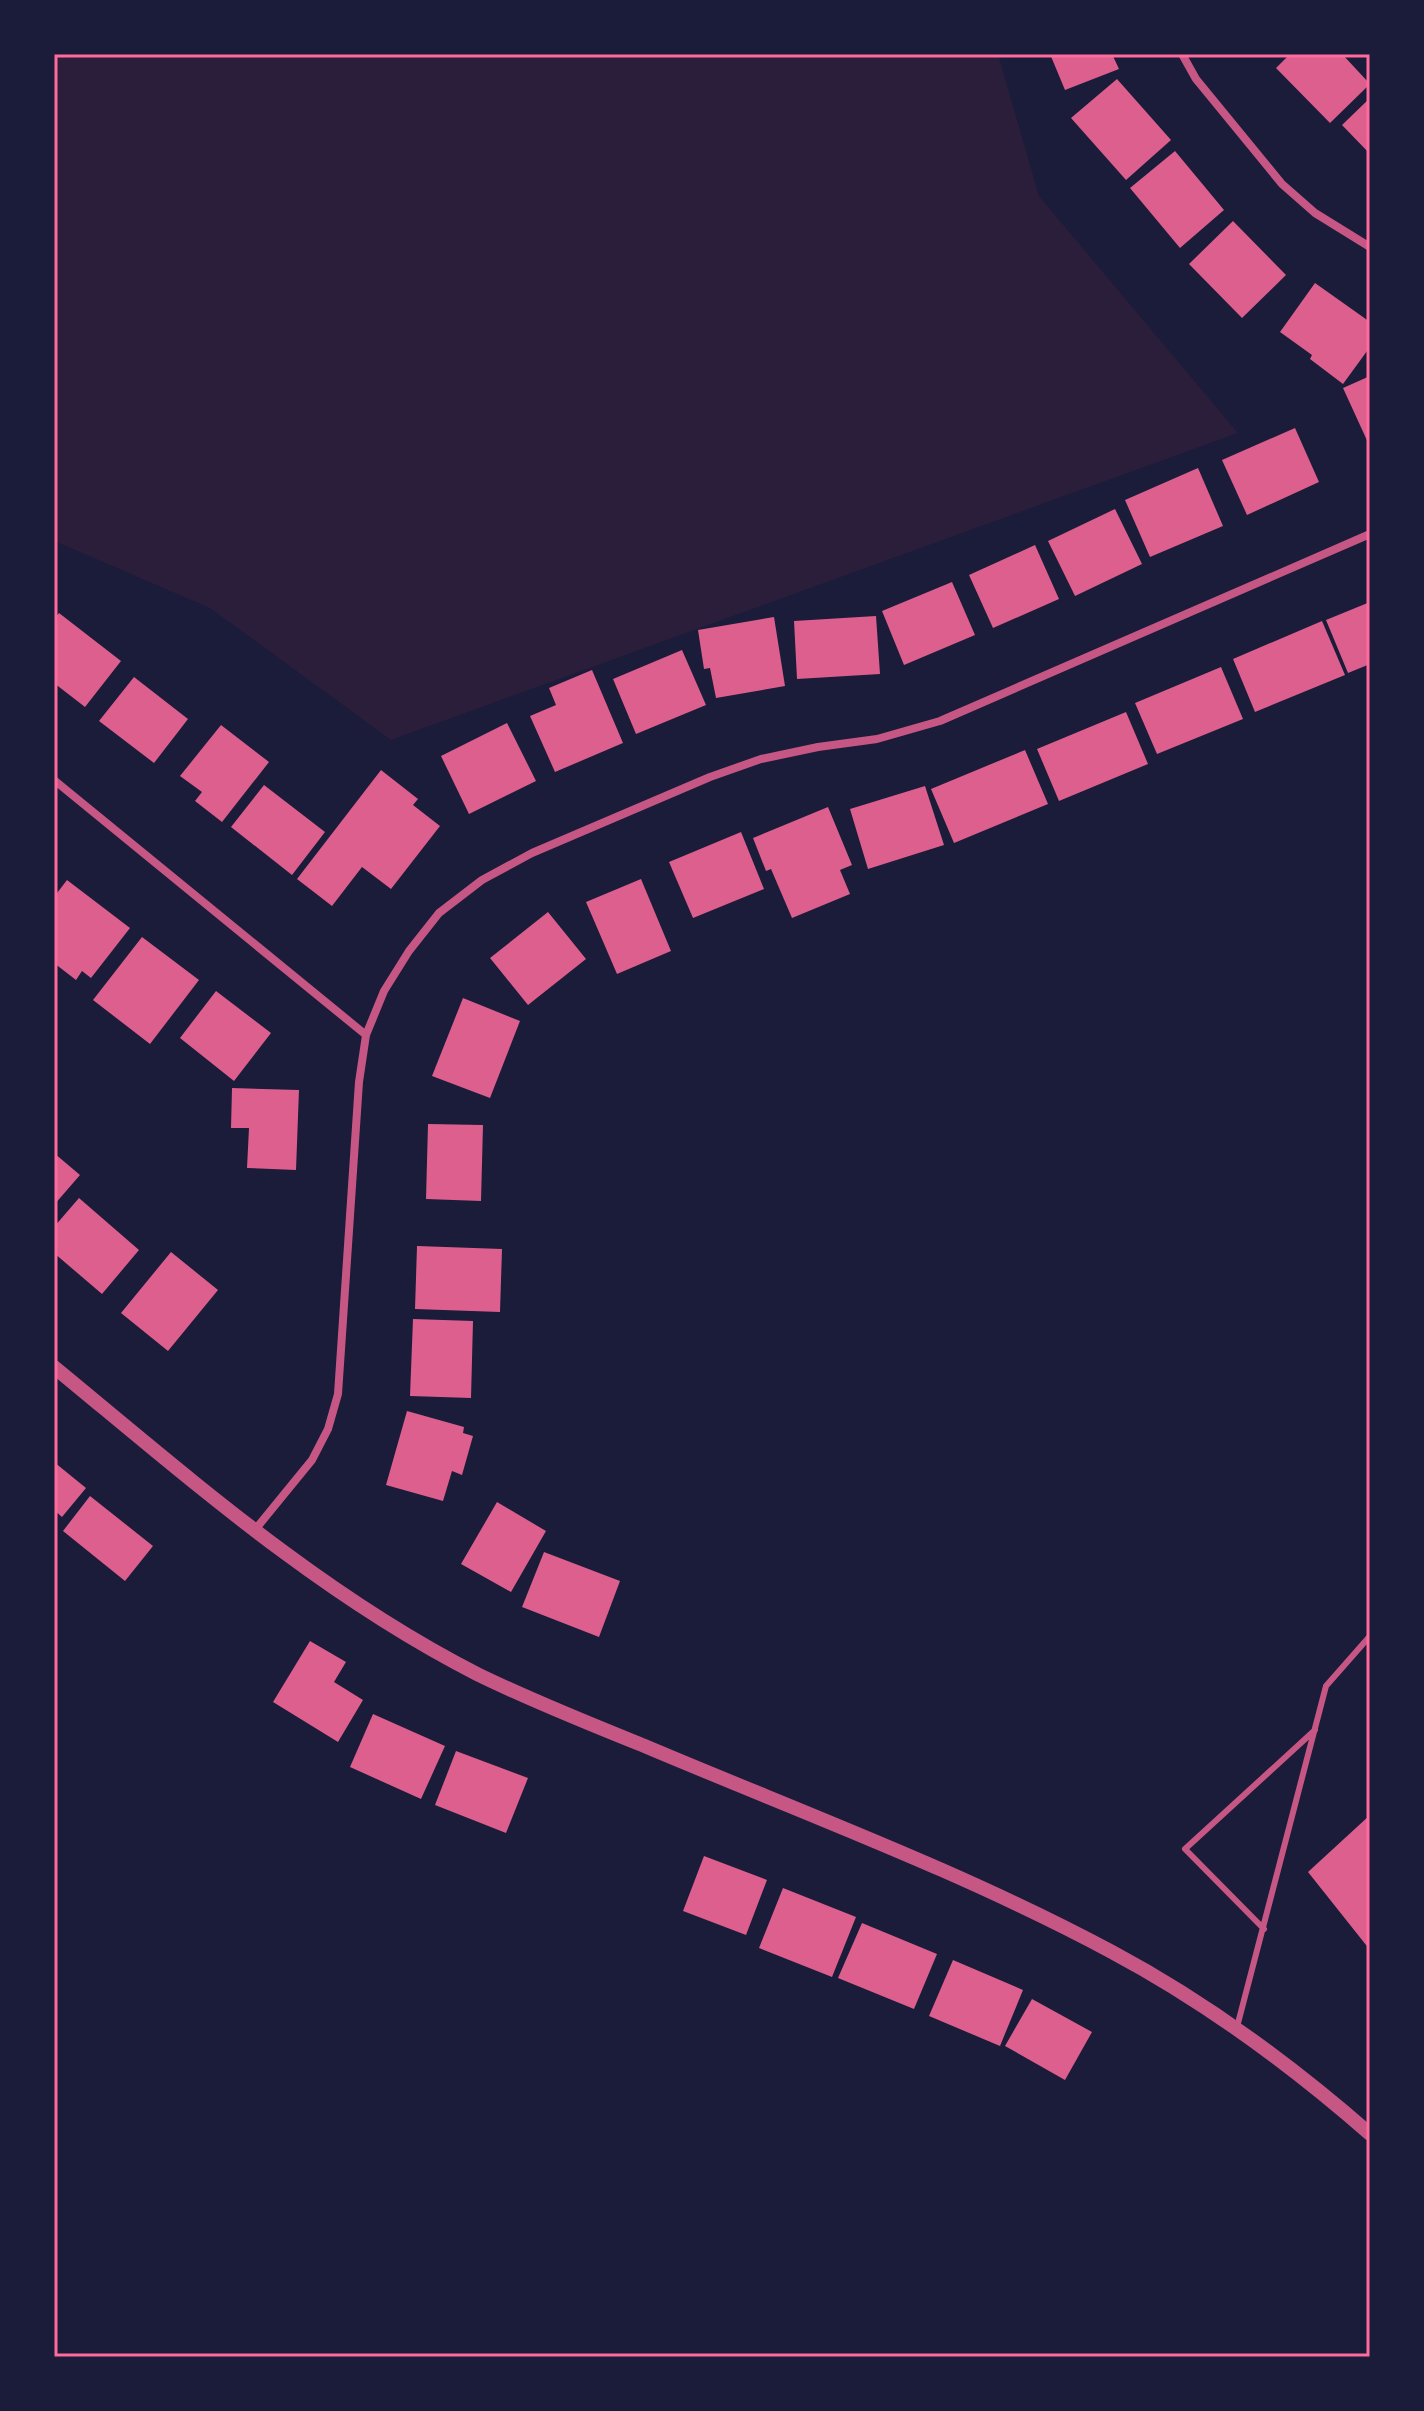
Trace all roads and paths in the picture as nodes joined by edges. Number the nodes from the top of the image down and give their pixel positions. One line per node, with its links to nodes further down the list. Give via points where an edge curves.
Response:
1 (1182, 54): 2 (street, via 1196,79 1282,184 1315,213)
2 (1370, 247)
3 (1370, 534): 5 (street, via 940,721 877,739 761,759 532,853 482,880 439,913 384,991)
4 (54, 780): 5 (street)
5 (366, 1035): 7 (street, via 338,1394 312,1460)
6 (54, 1367): 7 (street)
7 (254, 1531): 11 (street, via 396,1630 479,1674 1028,1909 1115,1953)
8 (1370, 1636): 9 (lane, via 1326,1686)
9 (1315, 1730): 10 (lane); 10 (lane, via 1185,1849)
10 (1264, 1929): 11 (lane)
11 (1236, 2030): 12 (street)
12 (1370, 2134)

